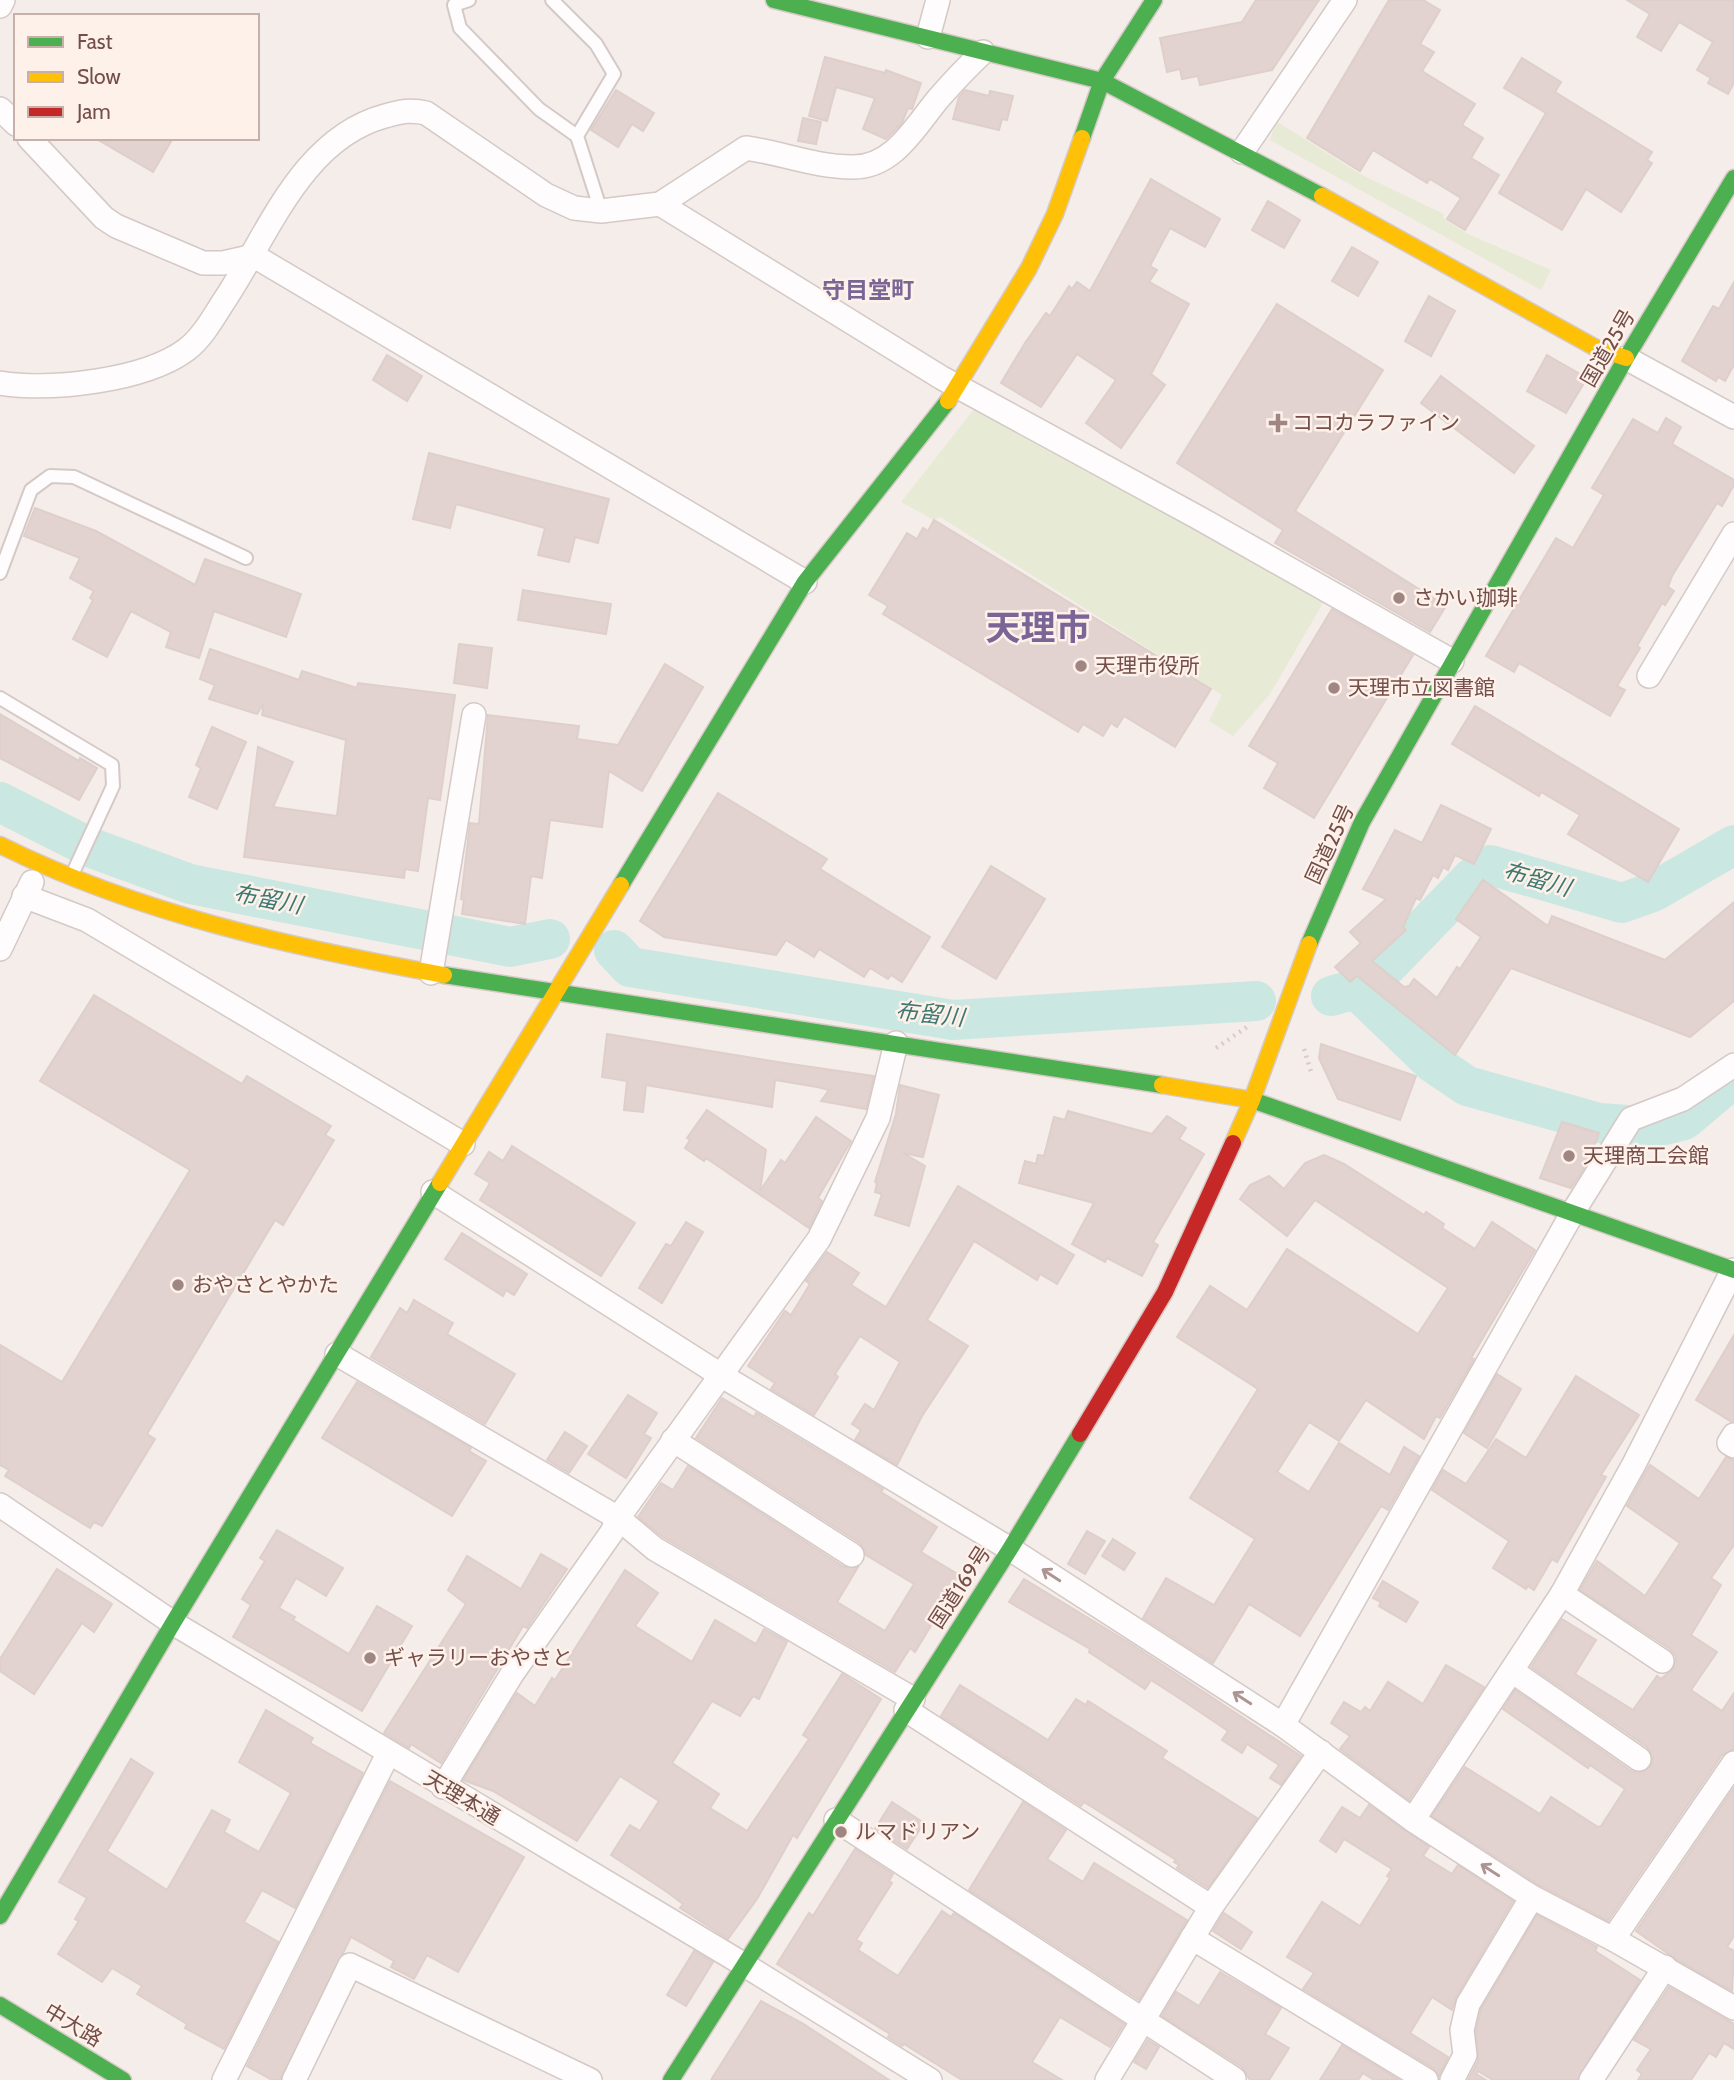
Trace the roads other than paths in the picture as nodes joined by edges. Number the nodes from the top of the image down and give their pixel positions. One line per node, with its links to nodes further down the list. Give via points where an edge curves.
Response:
1 (4, 0): 8 (street)
2 (469, 0): 14 (lane, via 454,5 460,28 539,109)
3 (552, 0): 14 (lane, via 596,44 614,74)
4 (774, 0): 9 (main road)
5 (938, 0): 9 (street)
6 (1154, 0): 11 (main road)
7 (1345, 0): 16 (street)
8 (0, 6)
9 (928, 37): 10 (main road)
10 (983, 52): 11 (main road); 18 (street, via 908,138 875,164 827,166 746,148)
11 (1102, 81): 16 (main road); 23 (main road, via 1040,246)
12 (0, 108): 13 (street)
13 (14, 122)
14 (577, 136): 19 (lane)
15 (31, 140): 20 (street, via 116,226 203,263)
16 (1242, 152): 21 (main road, via 1596,348)
17 (1734, 178): 21 (main road, 国道25号)
18 (660, 204): 19 (street); 23 (street)
19 (601, 211): 20 (street, via 574,208 546,195 426,113 411,109 368,120 322,151 296,183)
20 (254, 256): 22 (street, via 200,335 186,350 155,366 87,381); 28 (street)
21 (1626, 358): 24 (street); 29 (main road, 国道25号)
22 (0, 383)
23 (960, 386): 28 (main road); 29 (street)
24 (1734, 417)
25 (1734, 534): 30 (street)
26 (246, 558): 27 (lane, via 74,477 50,476 31,490)
27 (0, 573)
28 (804, 582): 39 (main road)
29 (1452, 661): 42 (main road, 国道25号, via 1396,757 1338,875)
30 (1649, 676)
31 (0, 698): 35 (lane, via 112,765 113,786)
32 (474, 715): 38 (street)
33 (0, 845): 34 (main road)
34 (40, 867): 35 (main road); 36 (street)
35 (70, 879): 38 (main road, via 163,913)
36 (24, 896): 37 (street); 43 (street, via 86,920)
37 (0, 949)
38 (431, 973): 39 (main road)
39 (556, 996): 40 (main road); 43 (main road)
40 (896, 1043): 42 (main road); 48 (street, via 878,1118 837,1206 819,1239)
41 (1734, 1065): 45 (street, via 1683,1099 1627,1126)
42 (1252, 1100): 45 (main road); 54 (main road, 国道169号, via 1165,1292)
43 (463, 1144): 44 (main road)
44 (433, 1192): 47 (main road); 48 (street)
45 (1573, 1212): 46 (main road); 61 (street)
46 (1733, 1270): 56 (street)
47 (337, 1354): 53 (street); 57 (main road)
48 (719, 1374): 50 (street); 54 (street)
49 (1734, 1435): 51 (street, via 1729,1443)
50 (673, 1440): 53 (street); 55 (street)
51 (1734, 1446)
52 (0, 1505): 57 (street, 天理本通)
53 (618, 1518): 60 (street, via 655,1549); 66 (street, via 512,1674)
54 (1010, 1549): 60 (main road, 国道169号); 61 (street, one-way to 54)
55 (852, 1555)
56 (1562, 1594): 58 (street); 59 (street)
57 (173, 1623): 63 (street, 天理本通); 71 (main road)
58 (1662, 1661)
59 (1512, 1671): 64 (street); 68 (street)
60 (909, 1705): 67 (main road, 国道169号); 70 (street)
61 (1283, 1725): 62 (street)
62 (1321, 1752): 68 (street); 70 (street)
63 (388, 1754): 66 (street, 天理本通); 80 (street)
64 (1639, 1759)
65 (1734, 1763): 73 (street)
66 (443, 1787): 74 (street, 天理本通)
67 (836, 1819): 74 (main road, 国道169号); 78 (street)
68 (1413, 1820): 69 (street, one-way to 68)
69 (1532, 1897): 73 (street); 88 (street, via 1468,2004 1462,2030 1465,2055)
70 (1211, 1907): 72 (street)
71 (0, 1916)
72 (1192, 1938): 78 (street); 87 (street)
73 (1613, 1939): 75 (street)
74 (743, 1964): 83 (main road, 国道169号); 84 (street, 天理本通)
75 (1665, 1967): 77 (street); 89 (street)
76 (0, 2005): 79 (main road, 中大路)
77 (1734, 2008)
78 (1142, 2020): 85 (street); 86 (street)
79 (123, 2080)
80 (224, 2080)
81 (294, 2080): 82 (street, via 350,1965)
82 (590, 2080)
83 (671, 2080)
84 (930, 2080)
85 (1107, 2080)
86 (1234, 2080)
87 (1426, 2080)
88 (1451, 2080)
89 (1591, 2080)

